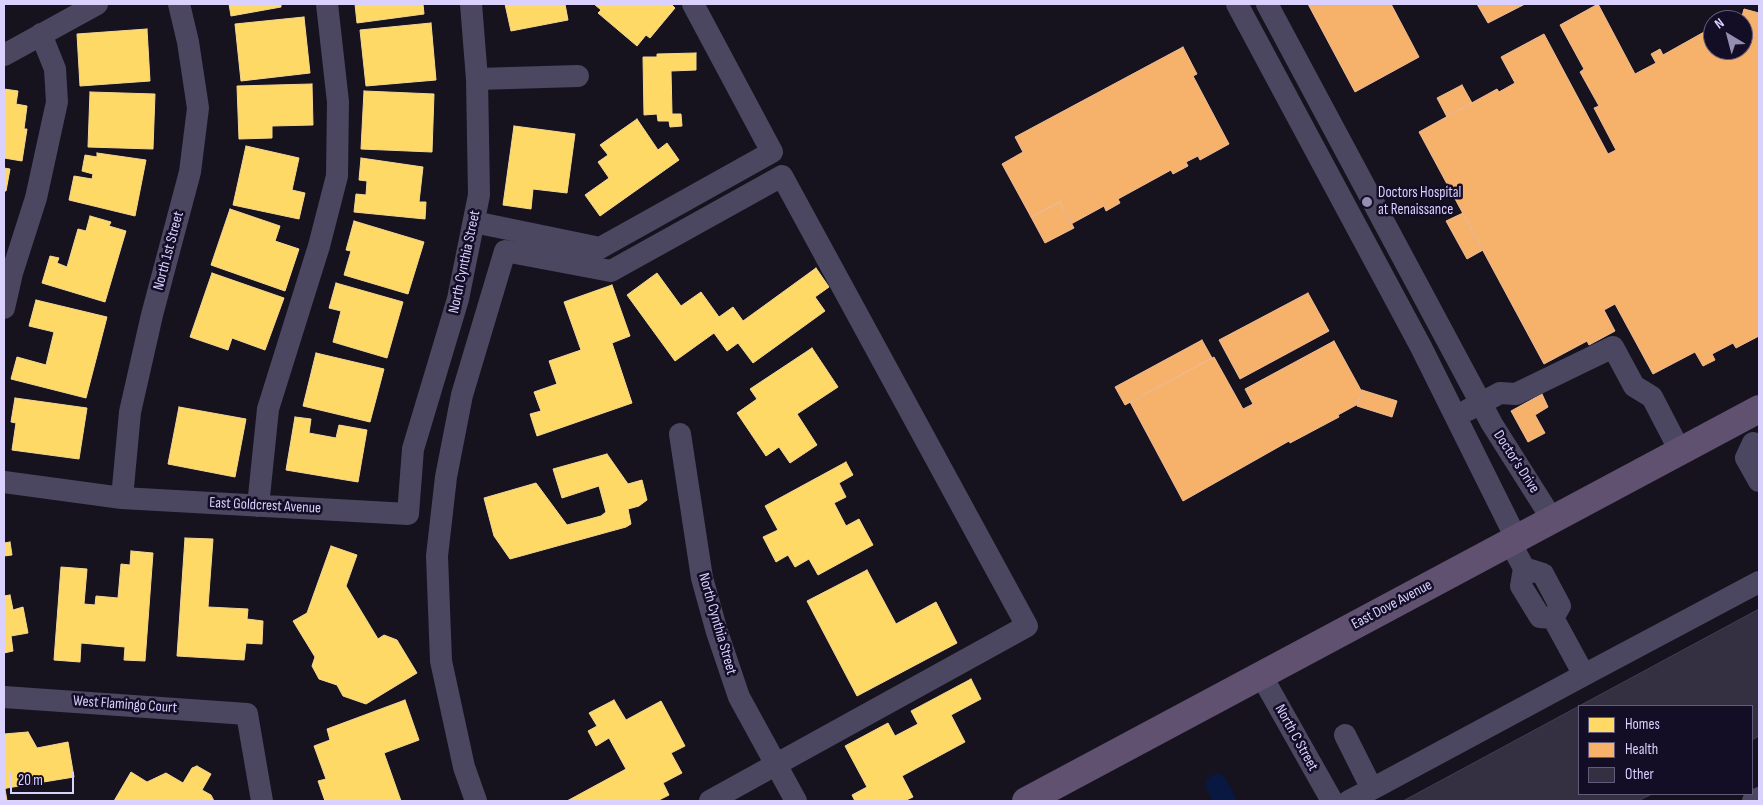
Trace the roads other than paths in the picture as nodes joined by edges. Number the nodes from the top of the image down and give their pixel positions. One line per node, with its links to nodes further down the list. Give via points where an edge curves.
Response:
1 (97, 4): 8 (street)
2 (179, 4): 32 (street, North 1st Street, via 198,108 190,172 130,412)
3 (328, 4): 33 (street, via 338,102 336,176 319,246 268,409)
4 (471, 4): 13 (street, North Cynthia Street)
5 (693, 4): 18 (street, via 772,152 600,248)
6 (1237, 4): 11 (street, Doctor's Drive)
7 (1267, 4): 10 (street, Doctor's Drive)
8 (42, 34): 9 (street); 21 (street, via 55,69 57,102 36,198)
9 (4, 54)
10 (1298, 62): 11 (street); 14 (street, Doctor's Drive)
11 (1276, 74): 15 (street, Doctor's Drive)
12 (578, 76): 13 (street)
13 (477, 79): 18 (street, North Cynthia Street, via 479,195)
14 (1333, 127): 15 (street); 16 (street, Doctor's Drive)
15 (1310, 140): 17 (street, Doctor's Drive)
16 (1357, 172): 17 (street); 19 (street, Doctor's Drive)
17 (1334, 184): 20 (street, Doctor's Drive)
18 (474, 222): 34 (street, North Cynthia Street, via 458,299 414,449)
19 (1417, 283): 20 (street); 22 (street, Doctor's Drive)
20 (1394, 296): 23 (street, Doctor's Drive)
21 (4, 308)
22 (1445, 334): 23 (street); 24 (street, Doctor's Drive)
23 (1422, 347): 26 (street, Doctor's Drive)
24 (1481, 403): 26 (street); 29 (street, via 1500,393 1516,394 1613,347 1634,386 1652,397); 35 (street, Doctor's Drive)
25 (1749, 414): 28 (street); 29 (main road, East Dove Avenue)
26 (1456, 416): 36 (street, Doctor's Drive)
27 (680, 434): 42 (street, North Cynthia Street, via 702,578 717,632 739,697)
28 (1756, 444): 30 (street, via 1746,458)
29 (1680, 451): 35 (main road, East Dove Avenue)
30 (1759, 481)
31 (4, 482): 32 (street, East Goldcrest Avenue)
32 (122, 498): 33 (street, East Goldcrest Avenue)
33 (258, 506): 34 (street, East Goldcrest Avenue)
34 (408, 514)
35 (1552, 519): 36 (main road, East Dove Avenue)
36 (1513, 540): 38 (main road, East Dove Avenue); 39 (street, Doctor's Drive, via 1524,568 1521,586 1540,617 1553,618)
37 (1759, 582): 39 (street)
38 (1261, 675): 49 (main road, East Dove Avenue); 50 (street, North C Street)
39 (1584, 675): 43 (street)
40 (4, 697): 45 (street, West Flamingo Court, via 247,714)
41 (1345, 735): 43 (street)
42 (776, 764): 46 (street, via 1027,626 782,176 611,271 505,251 462,395 446,477 438,556 441,661 464,767); 47 (street); 48 (street, North Cynthia Street)
43 (1372, 789): 51 (street)
44 (1759, 798): 52 (street)
45 (262, 801)
46 (476, 801)
47 (710, 801)
48 (796, 801)
49 (1026, 801)
50 (1332, 801)
51 (1349, 801)
52 (1753, 801)

